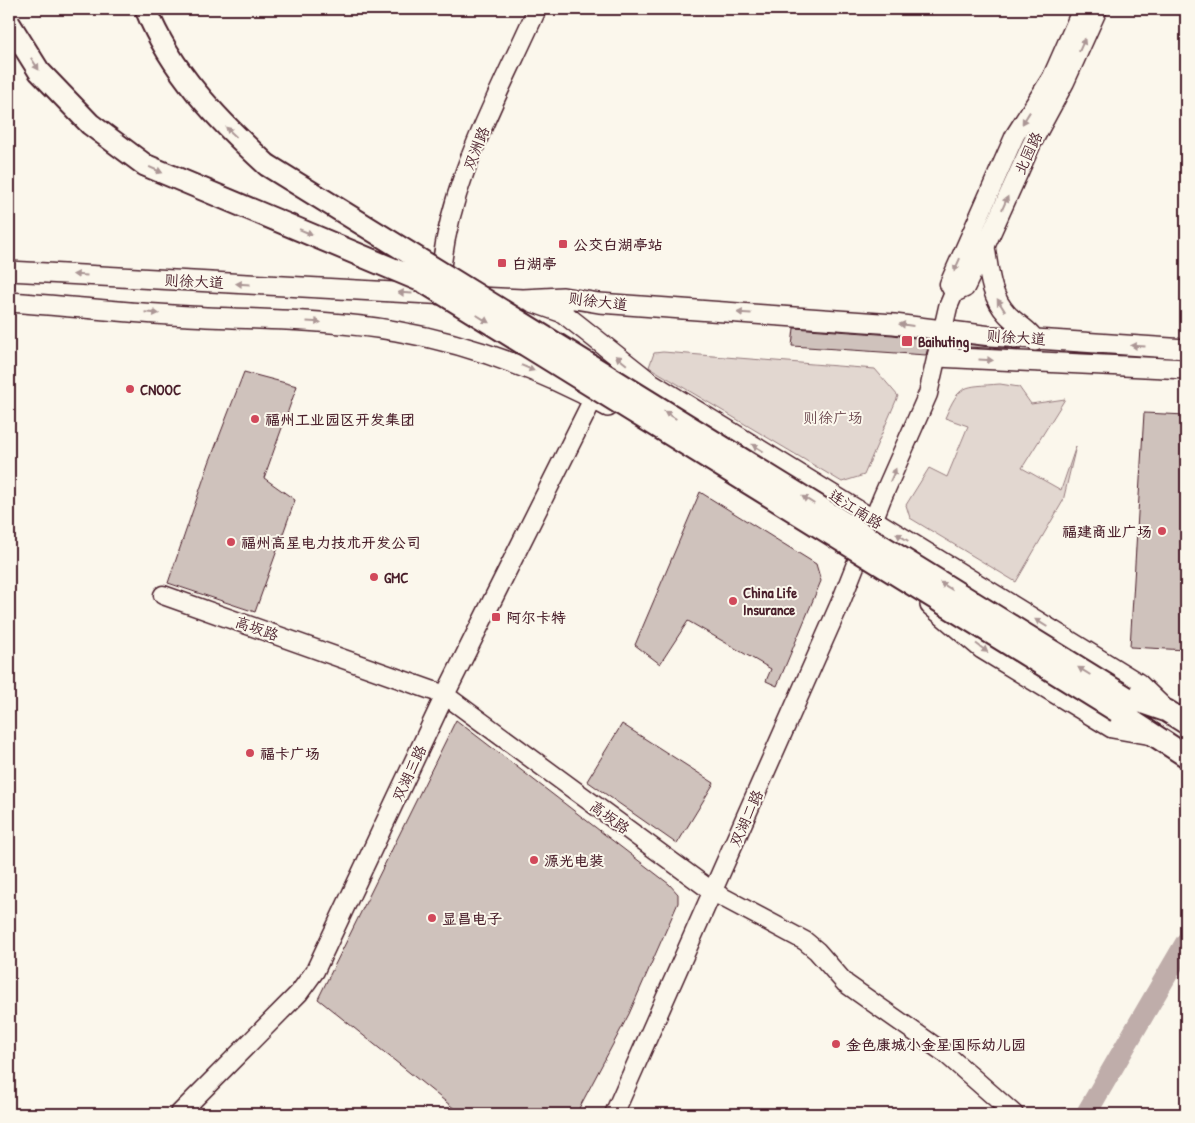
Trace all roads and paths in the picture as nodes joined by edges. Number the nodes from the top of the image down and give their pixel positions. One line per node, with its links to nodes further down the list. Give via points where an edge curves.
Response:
1 (146, 9): 22 (highway, one-way to 1, bridge, via 267,165 221,123 182,75)
2 (537, 9): 8 (street, 双洲路, via 474,150 453,208 442,256)
3 (1082, 9): 6 (street, 北园路, one-way to 6, via 1052,76 1015,135)
4 (1098, 9): 6 (street, 北园路, one-way to 4, via 1065,82)
5 (9, 23): 22 (highway, one-way to 22, bridge, via 39,70 64,97 90,124 144,164 424,282)
6 (977, 244): 11 (street, 北园路, via 965,288 954,292); 12 (main road, one-way to 6, via 1012,320 1000,304)
7 (9, 271): 8 (main road, 则徐大道, one-way to 7)
8 (440, 294): 9 (main road, 则徐大道)
9 (524, 299): 11 (main road, 则徐大道, one-way to 9, via 598,303 563,296); 18 (main road, 连江南路, one-way to 9, via 650,382 563,313)
10 (9, 302): 17 (main road, one-way to 17, via 337,324 397,331 497,356)
11 (942, 330): 12 (main road, 则徐大道); 14 (street, 北园路)
12 (1035, 339): 13 (main road, 则徐大道, one-way to 12); 15 (main road)
13 (1186, 349)
14 (938, 357): 15 (main road, 则徐大道, one-way to 15); 18 (street, 北园路, one-way to 14, via 928,394)
15 (1034, 362): 16 (main road, 则徐大道)
16 (1186, 369)
17 (593, 399): 19 (main road); 21 (street, 双湖三路)
18 (874, 520): 19 (street, 双湖二路); 23 (main road, 连江南路, one-way to 18, via 1138,683)
19 (858, 559): 25 (main road, one-way to 25, via 939,610 982,649 1112,728); 27 (street, 双湖二路)
20 (163, 595): 21 (street, 高坂路)
21 (445, 695): 27 (street, 高坂路); 28 (street, 双湖三路, via 310,978)
22 (1121, 704): 23 (highway); 25 (highway)
23 (1166, 711): 24 (highway, 连江南路)
24 (1186, 723)
25 (1152, 735): 26 (highway)
26 (1186, 756)
27 (714, 892): 29 (street, 双湖二路); 30 (street, 高坂路, via 805,941 845,983 934,1044)
28 (179, 1114)
29 (614, 1114)
30 (1014, 1114)

